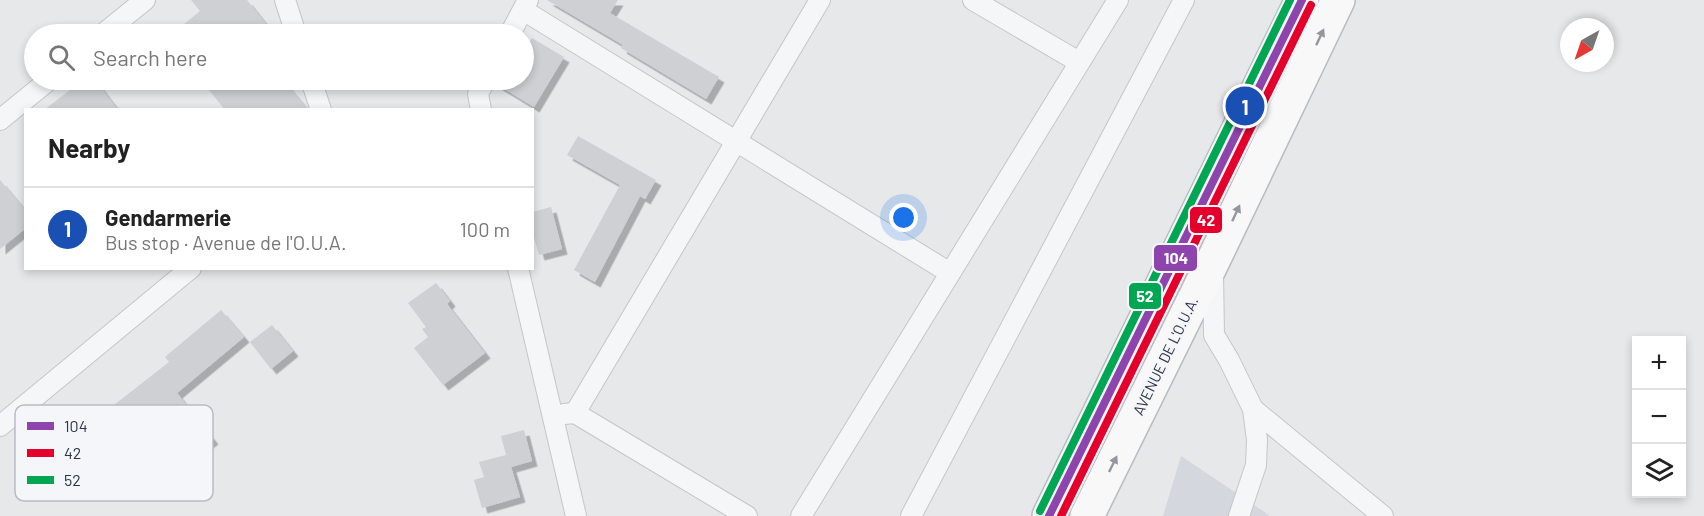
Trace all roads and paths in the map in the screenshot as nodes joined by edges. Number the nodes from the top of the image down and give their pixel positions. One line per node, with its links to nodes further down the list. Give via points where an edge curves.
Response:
1 (145, 0): 10 (street)
2 (285, 0): 11 (street)
3 (820, 0): 20 (street)
4 (973, 0): 13 (street)
5 (1118, 0): 13 (street)
6 (1184, 0): 34 (street)
7 (1302, 0): 35 (highway)
8 (1338, 0): 21 (highway, AVENUE DE L'O.U.A., one-way to 8)
9 (526, 5): 12 (street); 20 (street)
10 (115, 24)
11 (293, 24)
12 (516, 24)
13 (1080, 62): 24 (street)
14 (37, 90): 19 (street)
15 (314, 90): 17 (street)
16 (480, 90): 18 (street)
17 (320, 108)
18 (481, 108)
19 (0, 120)
20 (736, 141): 24 (street); 27 (street)
21 (1212, 263): 26 (street, via 1214,335); 36 (highway, AVENUE DE L'O.U.A., one-way to 21)
22 (189, 270): 25 (street)
23 (518, 270): 29 (street)
24 (950, 273): 33 (street)
25 (25, 405)
26 (1253, 409): 37 (street, via 1256,465); 38 (street)
27 (575, 413): 29 (street); 32 (street)
28 (15, 414): 30 (street)
29 (553, 416): 31 (street)
30 (0, 426)
31 (576, 516)
32 (747, 516)
33 (801, 516)
34 (911, 516)
35 (1049, 516)
36 (1087, 516)
37 (1239, 516)
38 (1383, 516)

